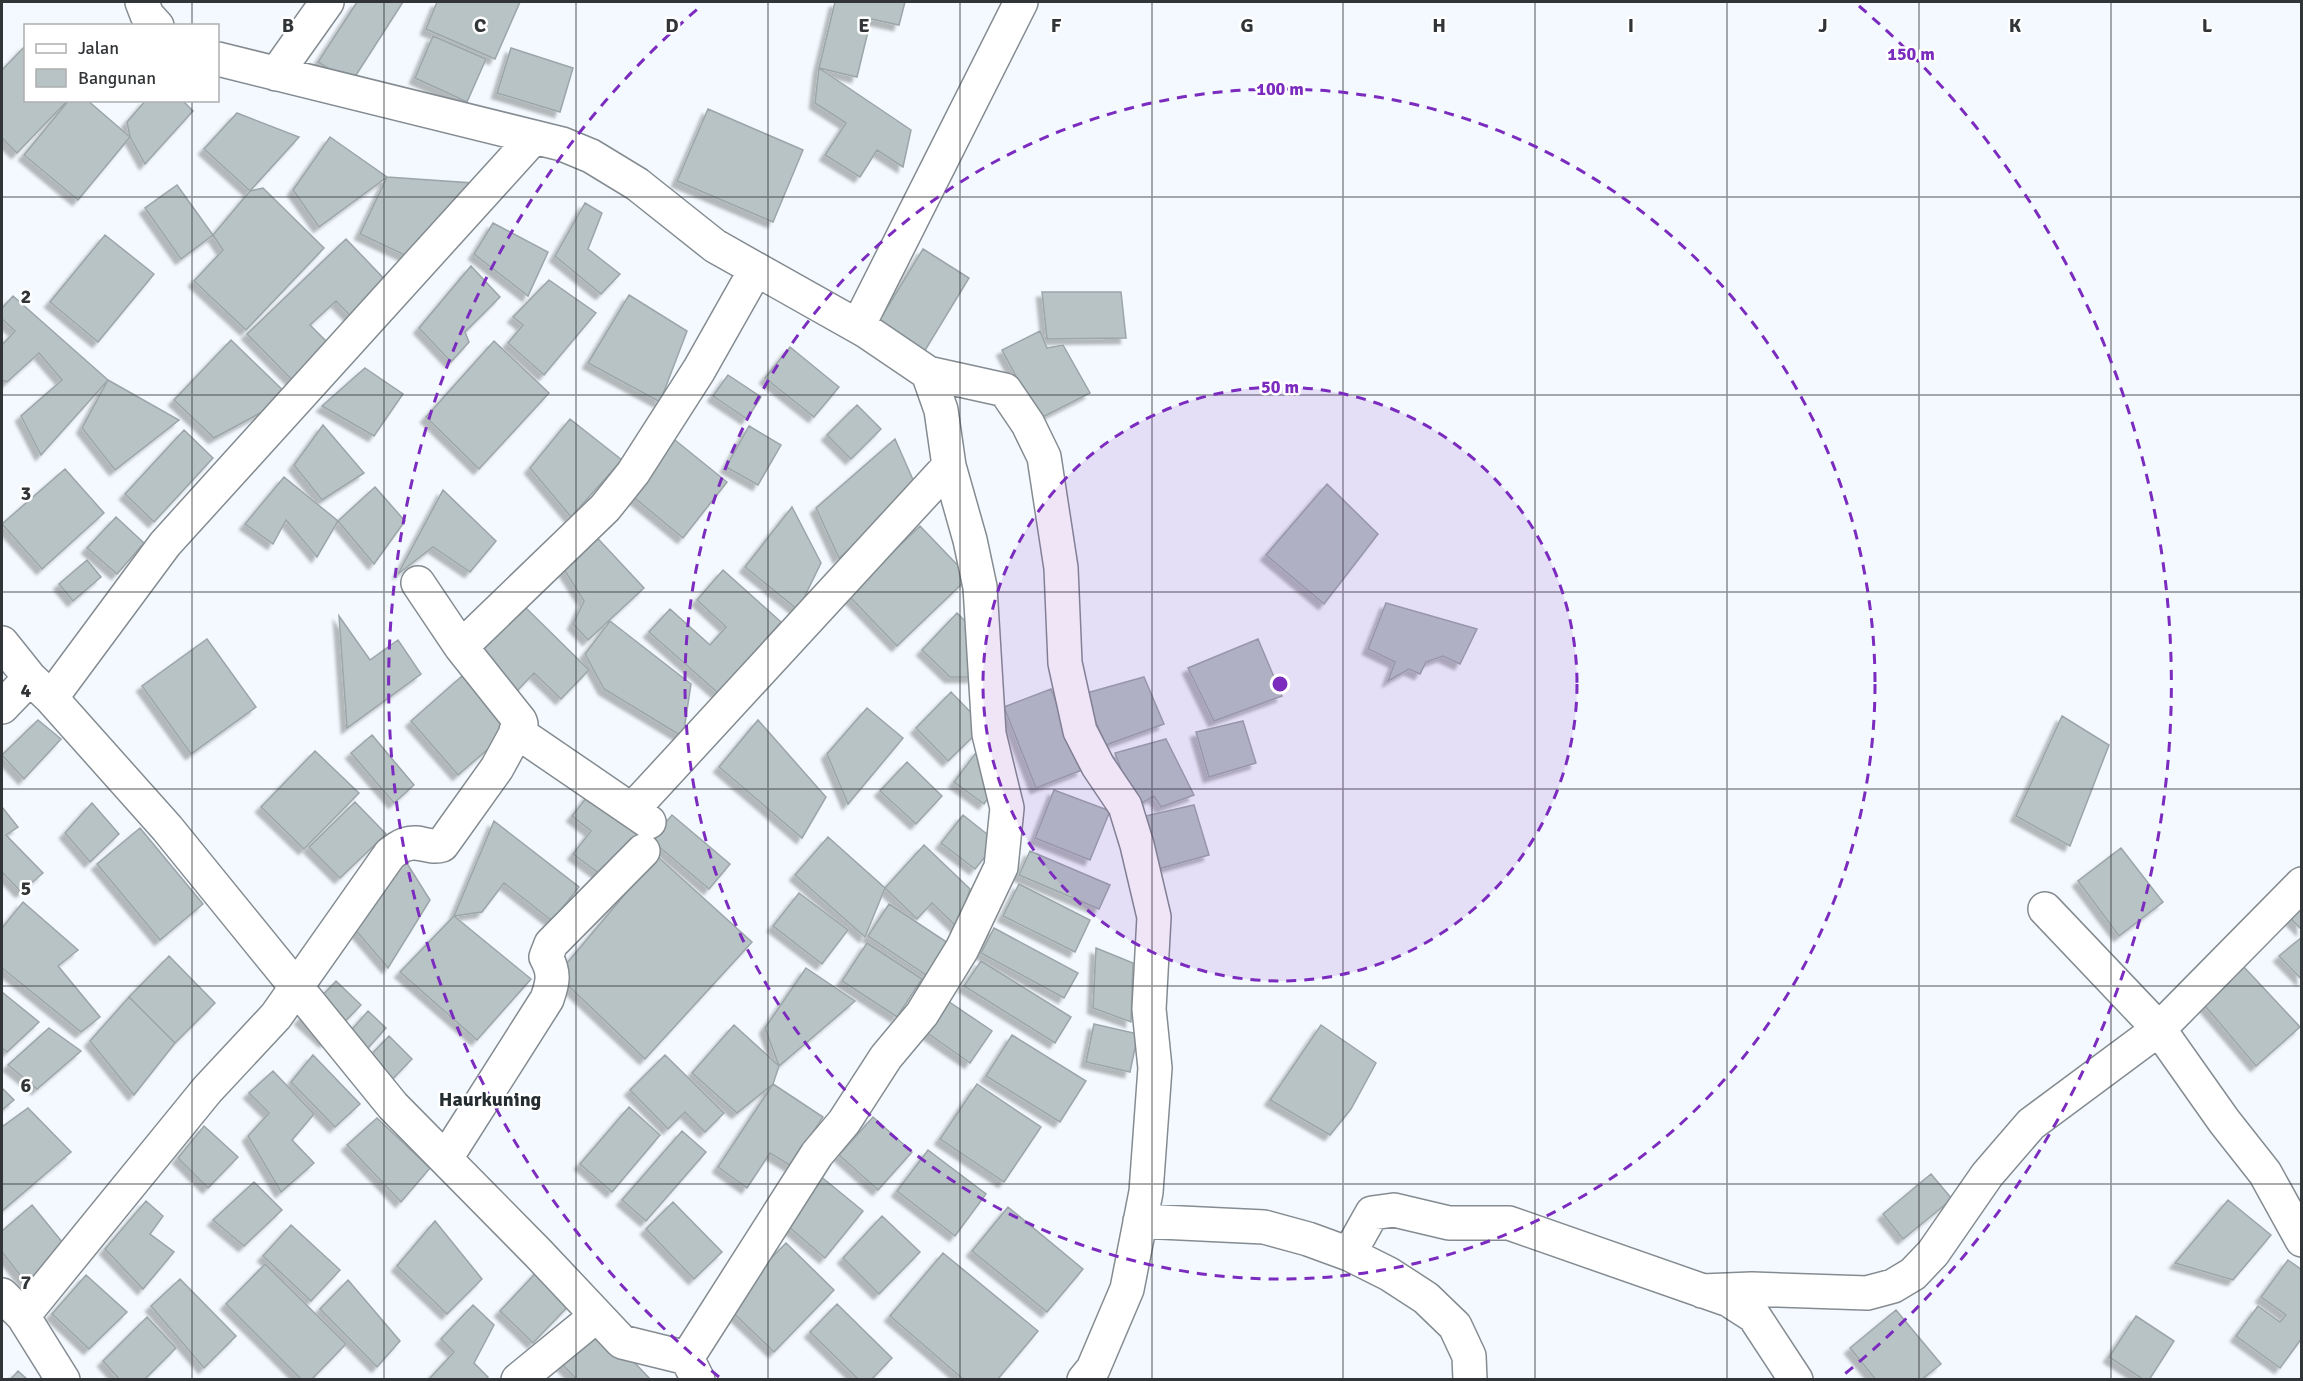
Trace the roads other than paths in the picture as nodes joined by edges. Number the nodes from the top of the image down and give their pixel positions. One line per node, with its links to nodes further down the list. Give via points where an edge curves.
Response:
1 (142, 2): 4 (street)
2 (327, 2): 6 (street)
3 (1021, 2): 9 (street)
4 (155, 24)
5 (219, 59): 6 (street)
6 (276, 74): 7 (street)
7 (534, 137): 8 (street, via 591,156 637,184 716,246); 15 (street, via 165,544)
8 (756, 269): 9 (street); 14 (street, via 699,370 633,473 605,508)
9 (858, 326): 10 (street)
10 (928, 373): 11 (street, via 941,410); 24 (street, via 1005,390 1028,424 1044,458 1061,568 1065,663 1080,731 1125,806 1154,917 1149,1009 1155,1068 1146,1192)
11 (949, 466): 18 (street); 30 (street, via 980,586 989,734 1007,808 1001,867 962,949 922,1014 817,1154)
12 (418, 583): 14 (street)
13 (2, 643): 15 (street)
14 (461, 647): 17 (street, via 516,714 521,724)
15 (41, 688): 16 (street); 21 (street, via 166,828)
16 (2, 707)
17 (516, 731): 18 (street); 21 (street, via 497,768 442,845 404,844 390,854)
18 (641, 828): 23 (street, via 551,944 546,957 553,983 547,999)
19 (2301, 884): 22 (street)
20 (2045, 909): 22 (street)
21 (297, 989): 23 (street, via 393,1106); 28 (street)
22 (2159, 1029): 25 (street, via 2265,1173); 27 (street, via 2031,1124 1988,1174 1914,1274 1893,1286 1867,1293)
23 (446, 1158): 29 (street)
24 (1140, 1221): 26 (street, via 1264,1227); 33 (street, via 1127,1289 1093,1369)
25 (2301, 1240)
26 (1349, 1254): 27 (street, via 1372,1213 1394,1210 1449,1223 1509,1223); 34 (street, via 1426,1298 1455,1326 1468,1356)
27 (1701, 1291): 35 (street, via 1729,1300 1754,1316)
28 (12, 1305): 31 (street)
29 (596, 1316): 30 (street, via 622,1342); 32 (street)
30 (692, 1369)
31 (63, 1380)
32 (518, 1380)
33 (1084, 1380)
34 (1470, 1380)
35 (1796, 1380)

